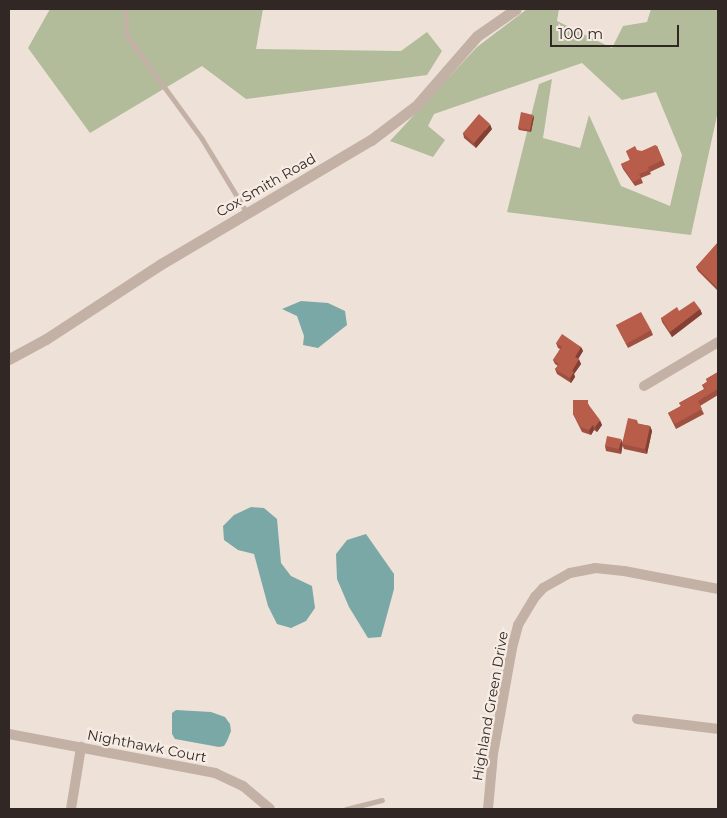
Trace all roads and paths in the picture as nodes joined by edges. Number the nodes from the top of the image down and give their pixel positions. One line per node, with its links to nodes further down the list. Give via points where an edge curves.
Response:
1 (125, 9): 3 (lane, via 127,36 202,139)
2 (516, 9): 3 (street, Cox Smith Road, via 477,36 416,106 397,122)
3 (247, 214): 5 (street, Cox Smith Road)
4 (718, 342): 6 (street)
5 (9, 359)
6 (644, 386)
7 (718, 589): 16 (street, Highland Green Drive, via 595,568 570,573 543,588 518,625 512,648)
8 (638, 719): 9 (street)
9 (718, 729)
10 (9, 734): 11 (street, Nighthawk Court)
11 (82, 747): 13 (street); 14 (street, Nighthawk Court, via 215,773 244,786)
12 (382, 800): 15 (lane)
13 (71, 809)
14 (270, 809)
15 (346, 809)
16 (488, 809)

